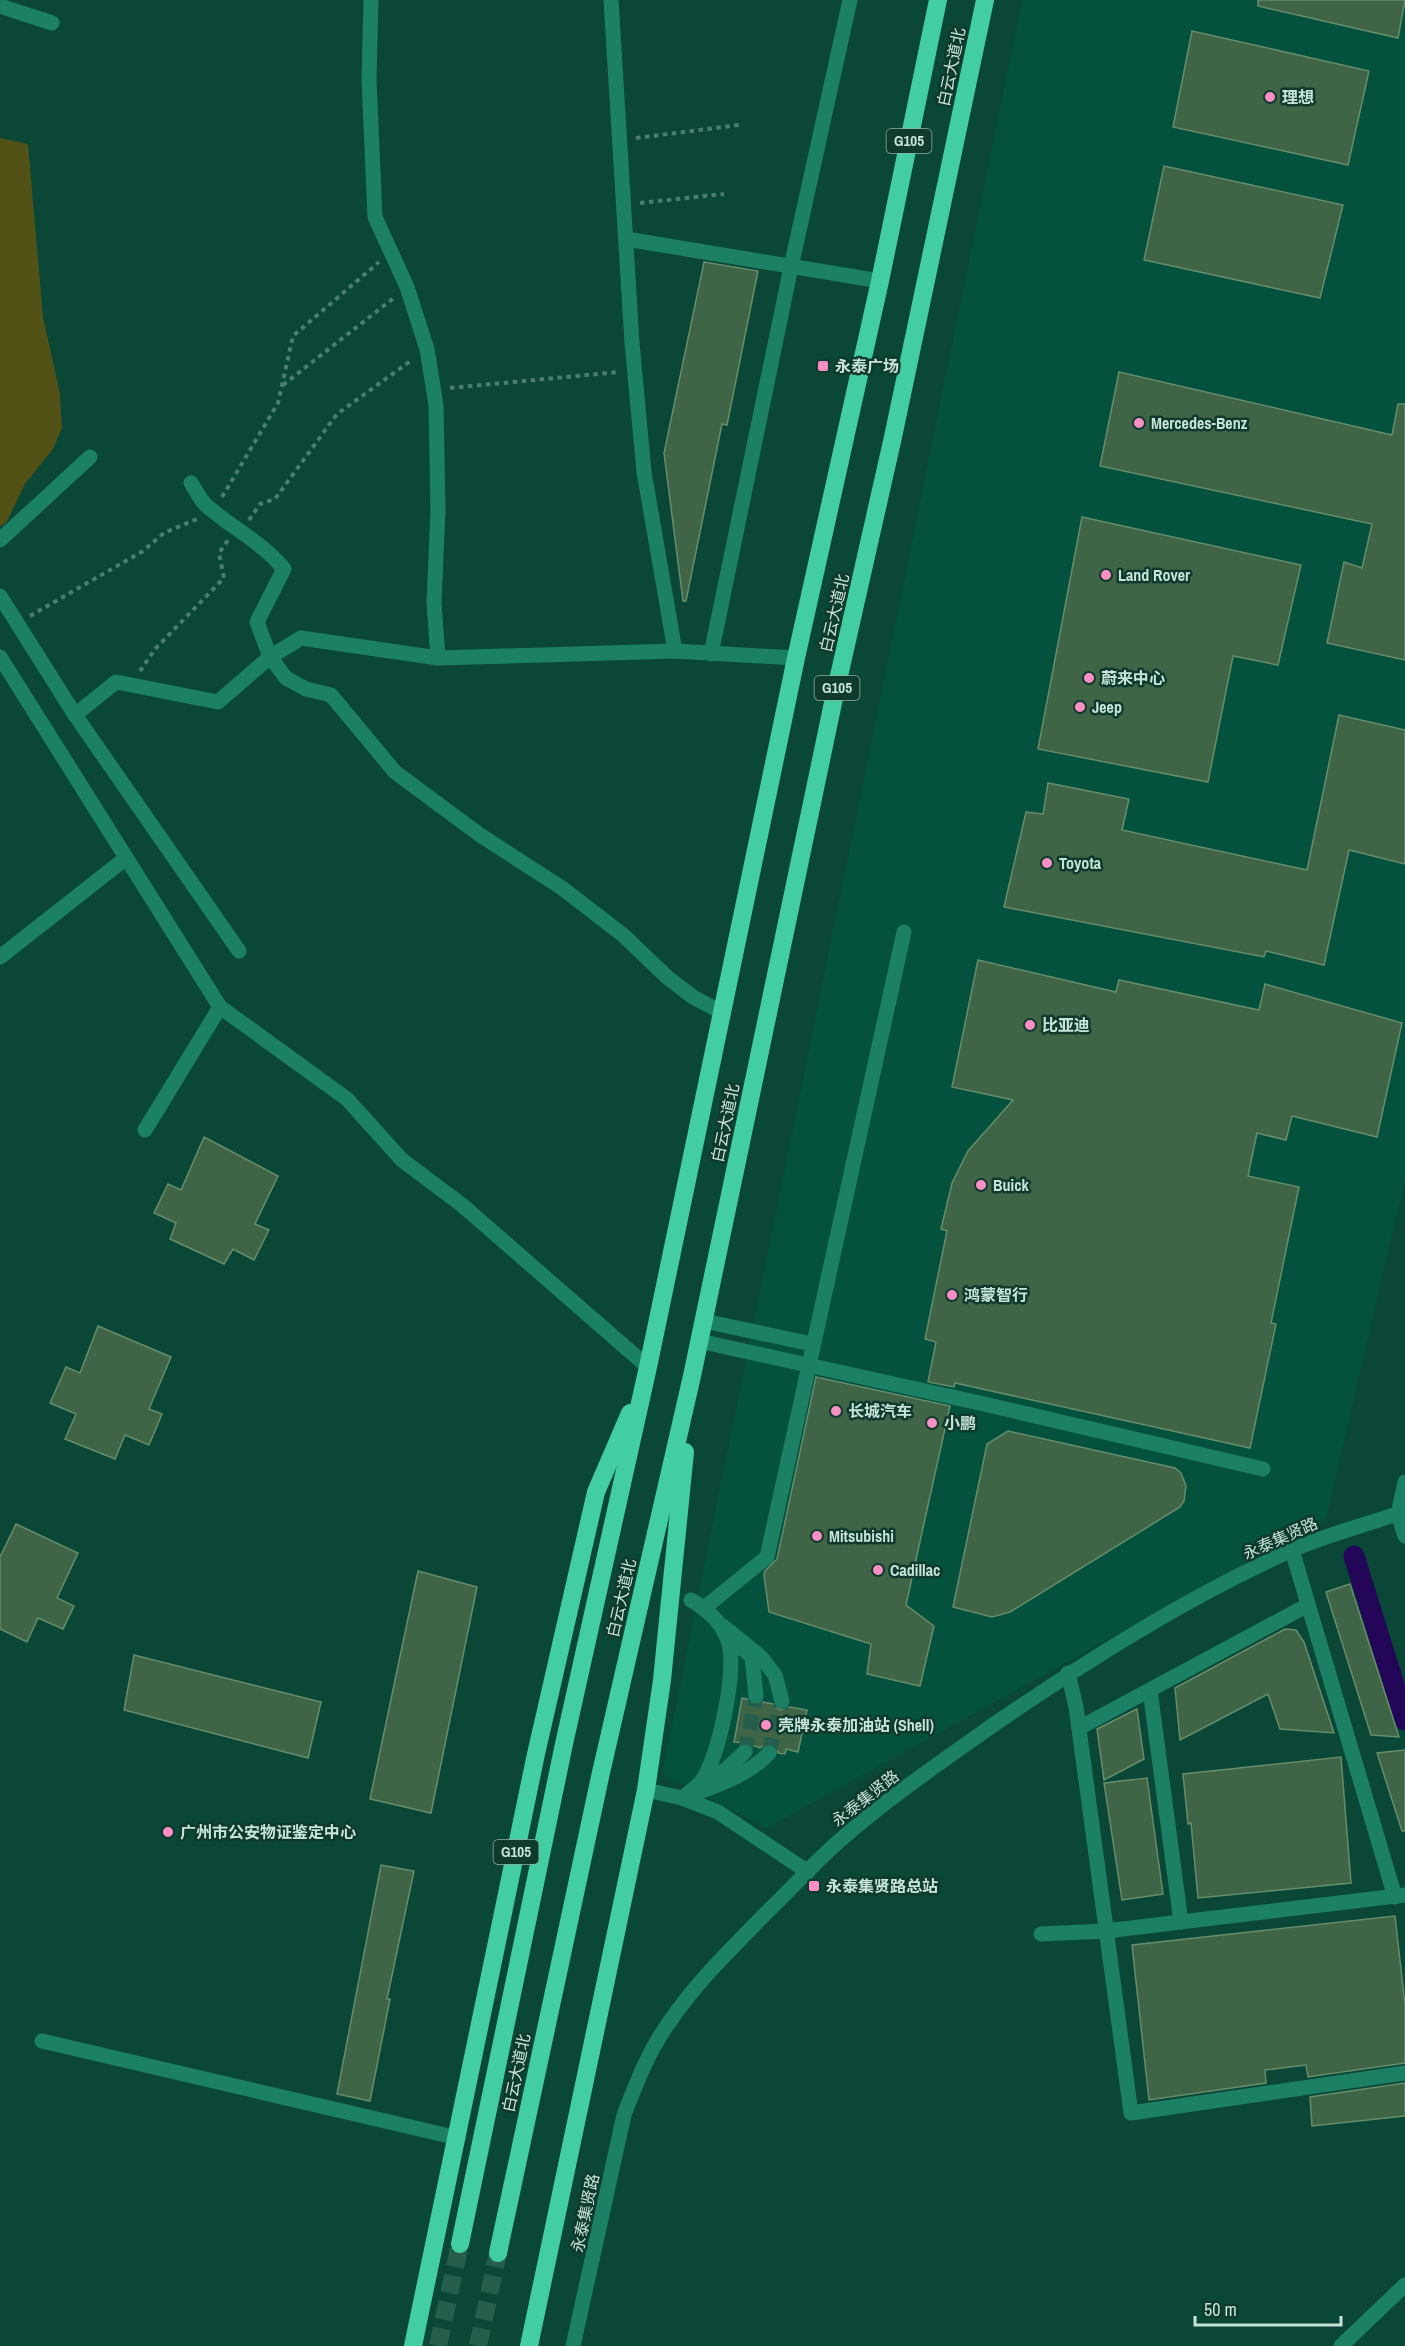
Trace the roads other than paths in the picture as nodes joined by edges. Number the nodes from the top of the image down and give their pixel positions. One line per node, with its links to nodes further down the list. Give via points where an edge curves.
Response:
1 (371, 0): 19 (street, via 369,80 375,217 407,287 427,349 436,405 438,510 434,603)
2 (611, 0): 8 (street)
3 (850, 0): 9 (street)
4 (938, 0): 10 (highway, 白云大道北 / G105)
5 (985, 0): 29 (highway, 白云大道北 / G105)
6 (0, 6): 7 (street)
7 (52, 23)
8 (626, 239): 9 (street); 15 (street, via 644,472)
9 (791, 267): 10 (street); 16 (street)
10 (880, 281): 20 (highway, 白云大道北 / G105)
11 (90, 457): 13 (street)
12 (191, 483): 18 (street, via 205,505 272,554 284,569 257,622)
13 (0, 540)
14 (0, 596): 21 (street)
15 (675, 651): 16 (street); 19 (street)
16 (711, 654): 20 (street)
17 (0, 657): 22 (street)
18 (270, 657): 19 (street, via 301,638); 21 (street, via 218,702 116,682); 27 (street, via 285,678 306,689 331,695 395,772 480,836 562,888 693,997)
19 (438, 658)
20 (796, 658): 27 (highway, 白云大道北 / G105)
21 (75, 715): 24 (street)
22 (126, 858): 25 (street); 26 (street)
23 (904, 932): 31 (street)
24 (239, 951)
25 (0, 957)
26 (220, 1007): 28 (street); 33 (street, via 347,1099 402,1160 462,1204)
27 (723, 1013): 33 (highway, 白云大道北 / G105)
28 (145, 1130)
29 (704, 1321): 30 (highway, 白云大道北 / G105); 31 (street)
30 (699, 1341): 32 (street); 34 (highway, 白云大道北 / G105)
31 (812, 1344): 32 (street)
32 (808, 1365): 35 (street); 41 (street, via 767,1557 697,1604)
33 (648, 1366): 59 (highway, G105, via 596,1492 536,1754); 60 (highway, 白云大道北 / G105)
34 (692, 1376): 50 (highway, G105, via 662,1680); 61 (highway, 白云大道北 / G105, via 597,1788)
35 (1263, 1469)
36 (1405, 1482): 37 (street)
37 (1401, 1512): 38 (street); 39 (street, 永泰集贤路)
38 (1405, 1536)
39 (1292, 1550): 40 (street); 42 (street, 永泰集贤路, via 1164,1616)
40 (1308, 1605): 43 (street); 53 (street)
41 (721, 1627): 44 (street, via 752,1657); 45 (street, via 761,1657 775,1675); 49 (street, via 729,1644 730,1689)
42 (1068, 1673): 46 (street); 52 (street, 永泰集贤路, via 899,1792)
43 (1150, 1690): 46 (street); 54 (street)
44 (756, 1696)
45 (782, 1701)
46 (1079, 1728): 55 (street)
47 (745, 1752): 49 (street, via 725,1770)
48 (769, 1753): 51 (street, via 762,1761 715,1786)
49 (701, 1783): 51 (street)
50 (646, 1790): 51 (street); 66 (highway, G105)
51 (682, 1798): 52 (street, via 718,1812)
52 (808, 1872): 67 (street, 永泰集贤路, via 698,1985 647,2058 624,2115)
53 (1400, 1896): 54 (street)
54 (1181, 1922): 55 (street)
55 (1106, 1931): 56 (street); 58 (street, via 1131,2113)
56 (1041, 1934)
57 (42, 2041): 59 (street)
58 (1405, 2073)
59 (458, 2138): 65 (highway, G105)
60 (460, 2244)
61 (498, 2253)
62 (1405, 2285): 63 (street)
63 (1386, 2303): 64 (street); 68 (street)
64 (1405, 2306)
65 (413, 2346)
66 (529, 2346)
67 (573, 2346)
68 (1341, 2346)

